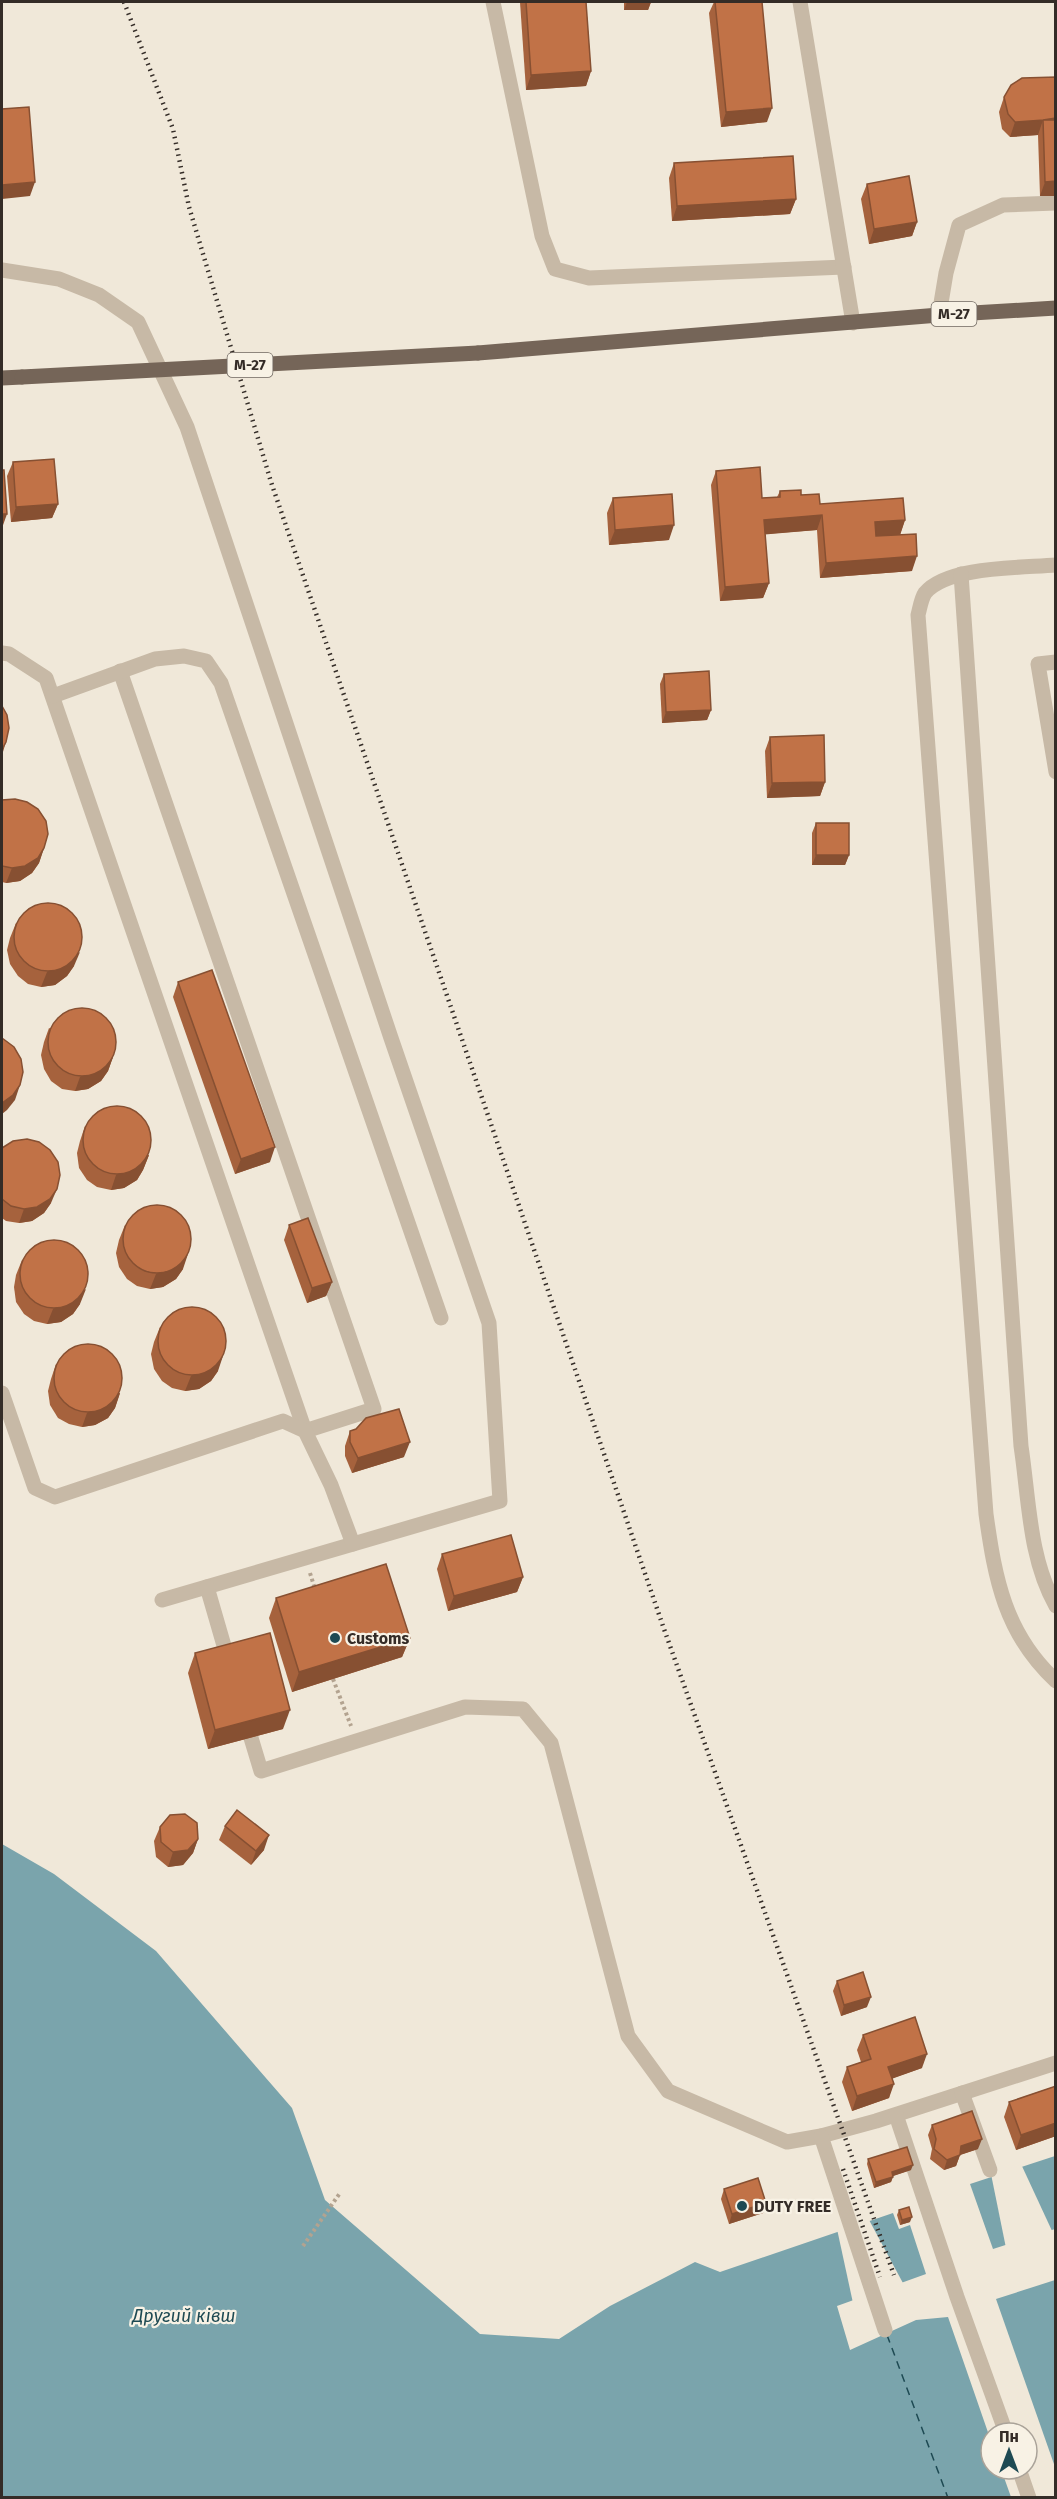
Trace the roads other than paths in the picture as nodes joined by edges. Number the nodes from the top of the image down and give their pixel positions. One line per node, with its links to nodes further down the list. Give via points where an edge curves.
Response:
1 (493, 2): 4 (street, via 542,236 555,269 589,278)
2 (800, 2): 4 (street)
3 (1056, 203): 7 (street, via 1003,205 959,225)
4 (844, 267): 8 (street)
5 (2, 270): 20 (street, via 59,279 99,295 138,322 182,417 489,1323 500,1501)
6 (1056, 308): 7 (main road, М-27)
7 (939, 315): 8 (main road, М-27)
8 (853, 323): 9 (main road, М-27, bridge, via 478,353)
9 (2, 378)
10 (1056, 566): 11 (street)
11 (961, 574): 23 (street, via 1022,1446 1037,1559 1045,1587); 25 (street, via 938,581 924,595 918,615 986,1514 995,1576 1007,1613)
12 (2, 653): 15 (street, via 46,678)
13 (1056, 662): 16 (street, via 1038,664)
14 (120, 671): 15 (street); 17 (street, via 155,659 184,656 206,661 221,683); 19 (street, via 374,1409)
15 (53, 696): 19 (street)
16 (1056, 772)
17 (441, 1318)
18 (2, 1394): 19 (street, via 35,1488 55,1497 283,1421)
19 (306, 1431): 20 (street)
20 (353, 1544): 21 (street)
21 (207, 1587): 22 (street); 24 (street)
22 (162, 1600)
23 (1056, 1606)
24 (232, 1673)
25 (1056, 1681)
26 (242, 1706): 30 (street, via 261,1770 465,1707 523,1709 551,1743 628,2037 668,2091 787,2142)
27 (1056, 2063): 28 (street)
28 (962, 2093): 29 (street); 31 (street)
29 (896, 2115): 30 (street); 33 (street)
30 (821, 2136): 32 (street)
31 (990, 2170)
32 (885, 2330)
33 (1002, 2421)
34 (1023, 2481): 35 (street)
35 (1029, 2498)

